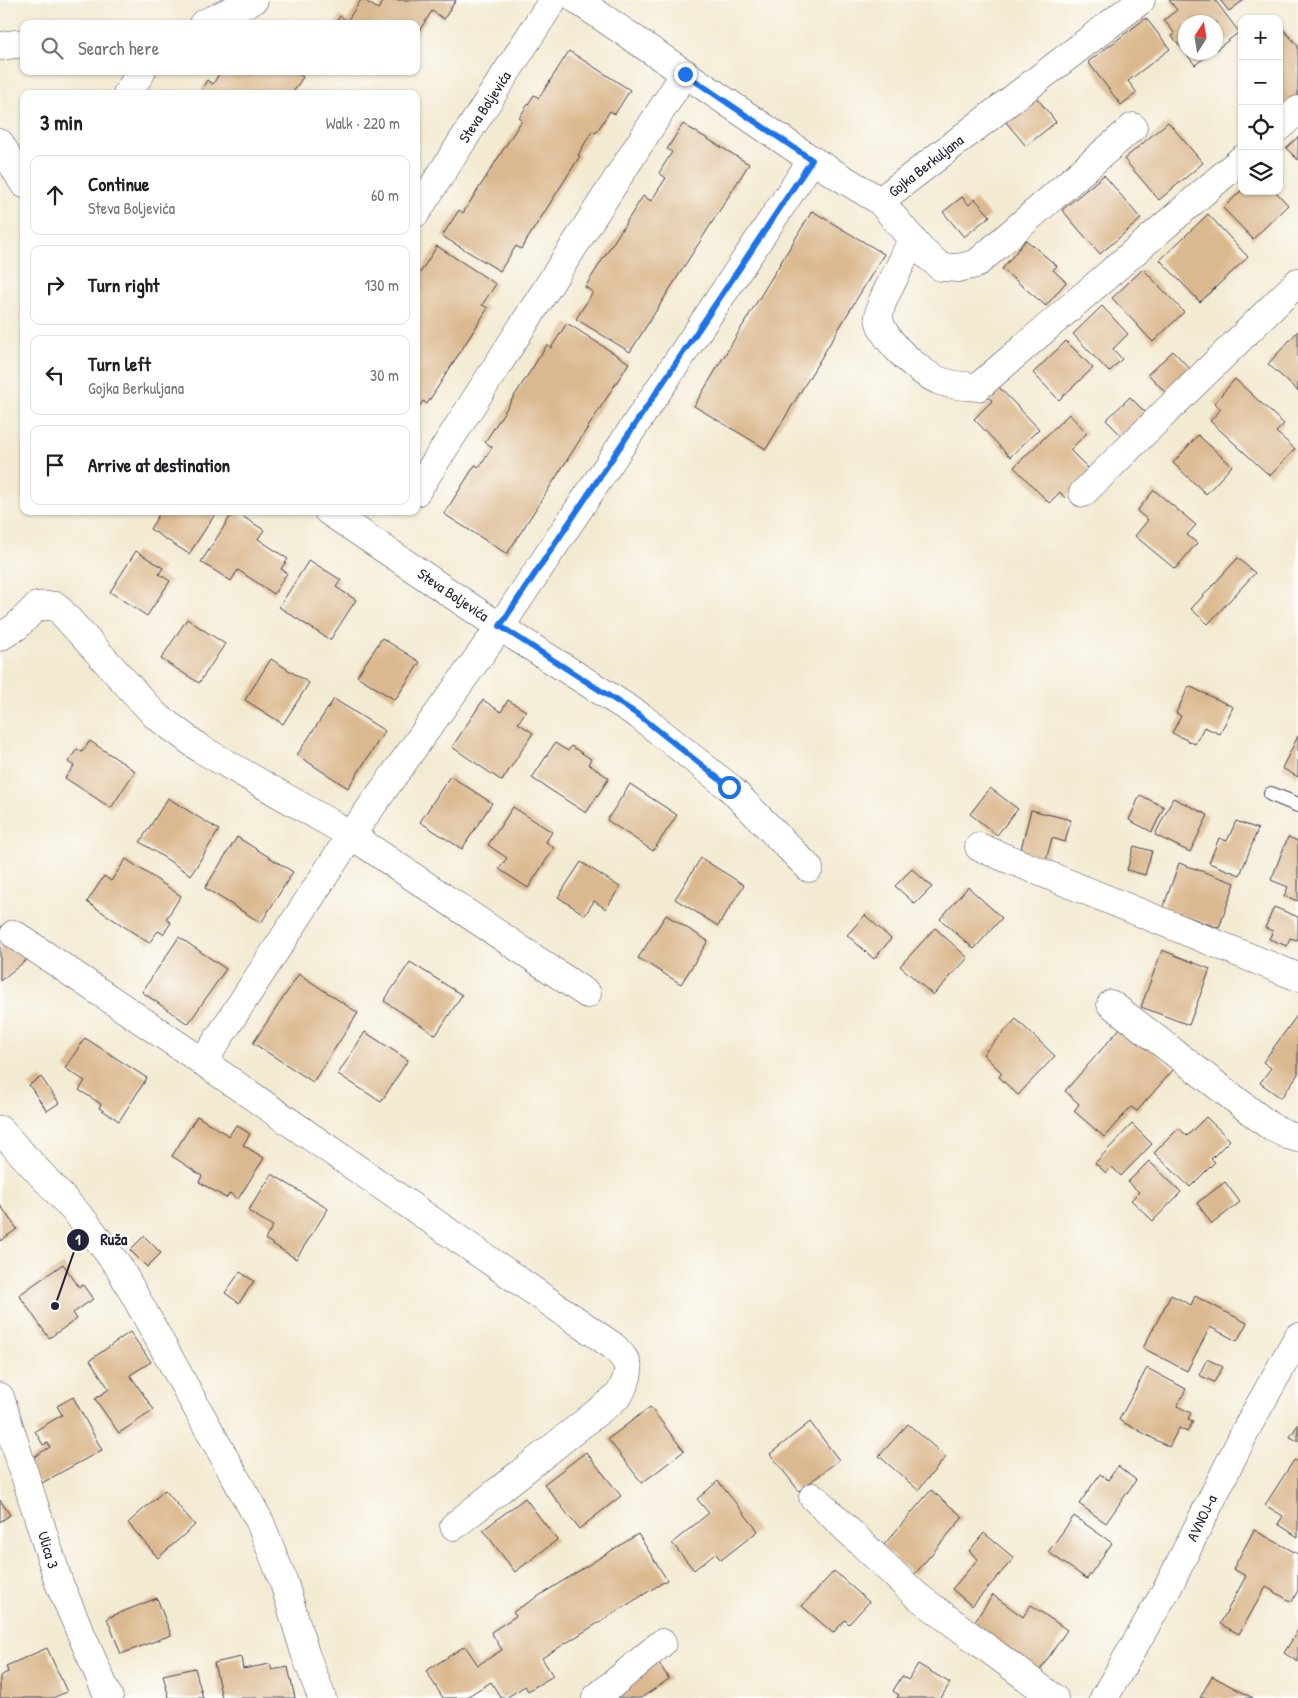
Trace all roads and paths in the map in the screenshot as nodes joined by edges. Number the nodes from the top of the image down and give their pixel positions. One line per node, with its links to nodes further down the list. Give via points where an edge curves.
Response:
1 (254, 0): 5 (street)
2 (553, 0): 19 (street, Steva Boljevića)
3 (577, 0): 8 (street, Gojka Berkuljana)
4 (1141, 0): 18 (street, Gojka Berkuljana)
5 (212, 20)
6 (20, 44): 7 (street)
7 (0, 46)
8 (685, 74): 15 (street, Gojka Berkuljana); 22 (street)
9 (139, 75): 10 (street)
10 (130, 90)
11 (1298, 110): 12 (street)
12 (1283, 123)
13 (1132, 128): 20 (street, via 976,264 941,267)
14 (0, 142): 17 (street)
15 (812, 160): 18 (street, Gojka Berkuljana); 25 (street)
16 (1238, 162): 20 (street, via 978,387 957,386 938,380 890,342 881,327 881,304)
17 (20, 177)
18 (880, 201): 20 (street)
19 (420, 207)
20 (912, 239)
21 (1298, 282): 23 (street)
22 (420, 486)
23 (1083, 493)
24 (334, 515): 25 (street, Steva Boljevića)
25 (500, 626): 29 (street); 31 (street, Steva Boljevića, via 640,716 729,787)
26 (0, 637): 29 (street, via 16,627 37,606 56,606 155,715 201,749)
27 (1271, 794): 28 (lane)
28 (1298, 804)
29 (352, 835): 34 (street); 36 (street)
30 (979, 847): 33 (street)
31 (809, 868)
32 (14, 934): 36 (street)
33 (1298, 977)
34 (587, 994)
35 (1111, 1004): 37 (street, via 1271,1127)
36 (203, 1062): 42 (street, via 605,1340 625,1358 628,1379 619,1395)
37 (1298, 1138)
38 (4, 1140): 45 (street, via 85,1222 119,1267 260,1522)
39 (1298, 1337): 48 (street, AVNOJ-a, via 1250,1422 1168,1587)
40 (0, 1397): 44 (street, Ulica 3, via 59,1583)
41 (813, 1497): 47 (street, via 916,1595)
42 (454, 1526)
43 (662, 1643): 46 (street)
44 (109, 1698)
45 (322, 1698)
46 (596, 1698)
47 (1054, 1698)
48 (1104, 1698)

